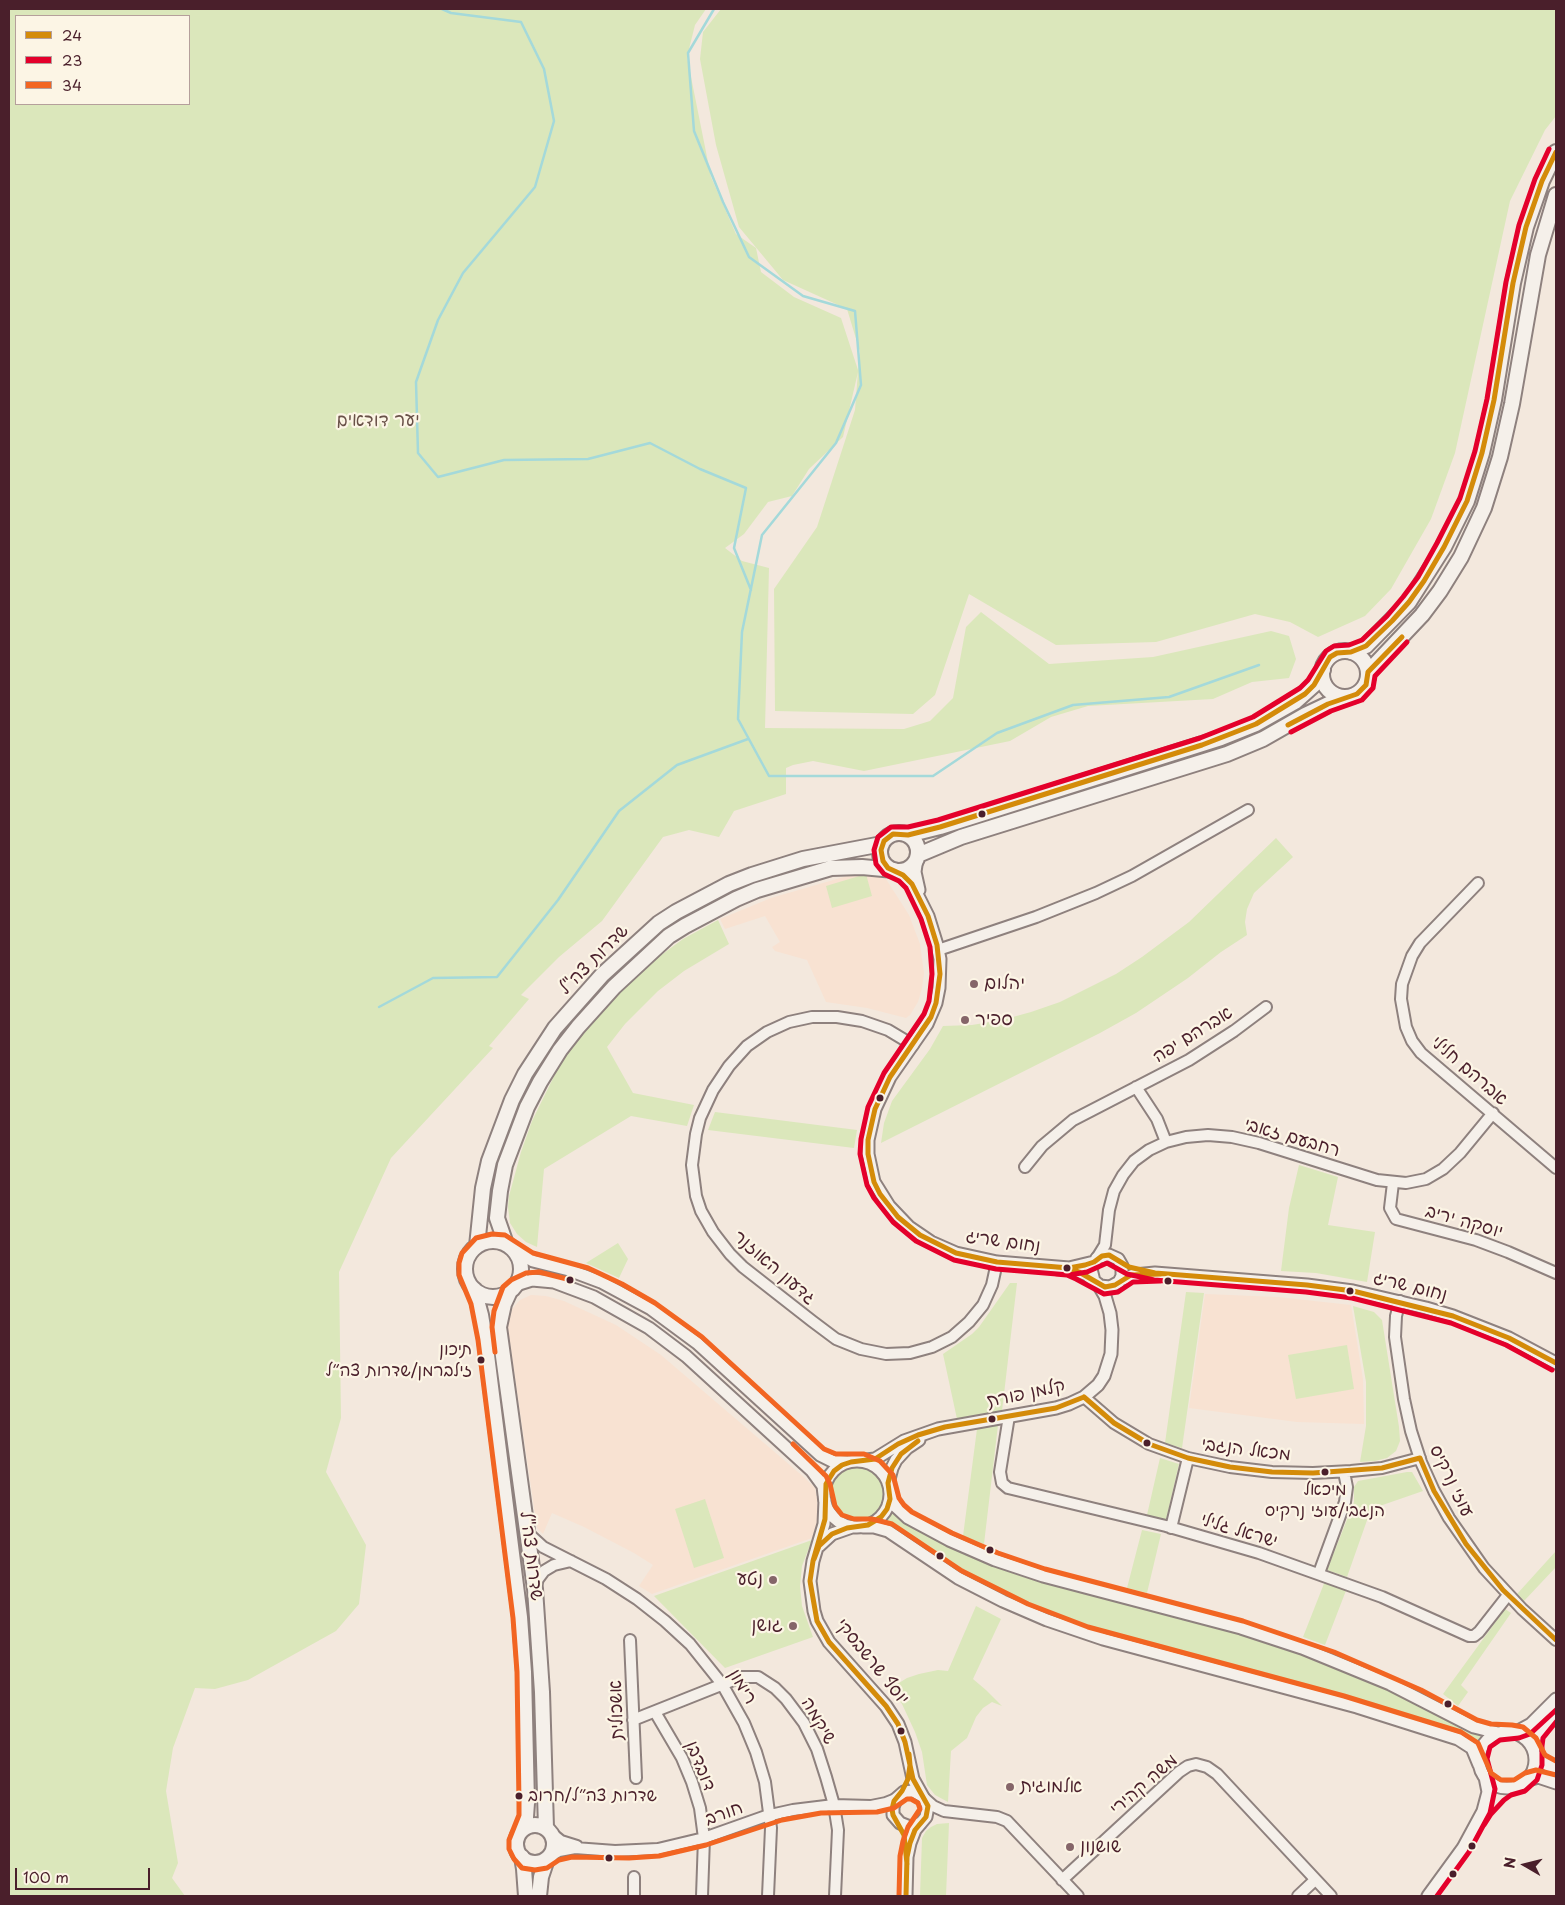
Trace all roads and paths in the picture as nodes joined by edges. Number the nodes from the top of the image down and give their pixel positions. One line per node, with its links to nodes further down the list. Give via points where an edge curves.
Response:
1 (1556, 152): 3 (main road, via 1534,202 1522,243 1494,400 1467,501 1444,547 1410,602 1366,646)
2 (1556, 195): 5 (main road, via 1538,255 1519,370 1500,457 1484,508 1440,591 1417,622)
3 (1351, 652): 4 (main road, via 1337,653); 5 (main road, via 1363,659)
4 (1323, 670): 6 (main road, via 1323,678 1330,691); 8 (main road, via 1295,702 1256,724 1221,738)
5 (1368, 672): 6 (main road, via 1362,690)
6 (1343, 697): 10 (main road, via 1227,754 961,837)
7 (1248, 810): 14 (street, via 1096,893)
8 (908, 835): 9 (main road, via 893,834); 10 (main road, via 916,843)
9 (882, 844): 11 (main road, via 881,858 886,866); 24 (main road, שדרות צה"ל, via 803,859 729,884 659,923 602,975 555,1028 512,1100 489,1160)
10 (917, 856): 11 (main road, via 908,869); 13 (street, נחום שריג, via 915,876)
11 (895, 870): 13 (street, נחום שריג, via 912,884); 25 (main road, שדרות צה"ל, via 862,866 831,868 757,890 669,936 614,987 560,1050 527,1107 505,1165 500,1191 497,1218)
12 (1478, 883): 18 (street, אברהם חלילי, via 1430,932 1412,956 1402,984 1402,1006 1406,1027 1421,1053)
13 (922, 902): 14 (street, נחום שריג)
14 (938, 950): 16 (street, נחום שריג, via 940,974 936,1003)
15 (1266, 1007): 17 (street, אברהם יפה, via 1206,1049)
16 (913, 1045): 28 (street, נחום שריג, via 890,1077 870,1124 868,1154 874,1182 889,1206 920,1235 956,1253); 28 (street, גדעון האוזנר, via 888,1030 862,1021 812,1017 789,1022 747,1046 713,1090 700,1118 692,1172 701,1211 730,1254 812,1322 836,1339 861,1350 910,1353 932,1347 958,1332 983,1305)
17 (1136, 1087): 19 (street, via 1157,1119); 20 (street, אברהם יפה, via 1062,1128)
18 (1493, 1113): 21 (street, אברהם חלילי); 22 (street, רחבעם זאבי, via 1443,1170 1416,1182)
19 (1166, 1142): 22 (street, רחבעם זאבי, via 1208,1135 1232,1137); 23 (street, רחבעם זאבי, via 1134,1161 1123,1175 1114,1191)
20 (1025, 1167)
21 (1556, 1168)
22 (1393, 1183): 31 (street, יוסקה יריב, via 1390,1208 1396,1219 1476,1240)
23 (1108, 1230): 26 (street, רחבעם זאבי, via 1103,1250); 27 (street, רחבעם זאבי, via 1111,1247)
24 (477, 1246): 25 (main road, via 493,1241); 35 (main road, via 468,1256 466,1265 467,1278)
25 (509, 1246): 34 (main road, via 520,1260 521,1268); 44 (street, via 533,1261 601,1282 651,1309 697,1343 820,1455 832,1461)
26 (1096, 1260): 27 (street, via 1107,1255); 29 (street, נחום שריג); 33 (street, via 1091,1271)
27 (1118, 1260): 30 (street, נחום שריג, via 1133,1268); 32 (street, via 1123,1271)
28 (997, 1262): 29 (street, נחום שריג)
29 (1069, 1268): 33 (street, נחום שריג)
30 (1155, 1273): 32 (street, נחום שריג, via 1134,1275); 36 (street, נחום שריג, via 1313,1286)
31 (1556, 1273)
32 (1120, 1281): 33 (street, via 1110,1287); 37 (street, קלמן פורת)
33 (1096, 1282): 37 (street, קלמן פורת, via 1105,1296)
34 (513, 1288): 35 (main road, via 498,1296 481,1294); 47 (street, via 532,1280 554,1282 594,1297 650,1328 686,1356 812,1471 823,1486); 49 (main road, שדרות צה"ל, via 504,1304 499,1327)
35 (474, 1289): 83 (main road, שדרות צה"ל, via 485,1339 520,1617 528,1803)
36 (1400, 1301): 38 (street, נחום שריג, via 1481,1326); 43 (street, עוזי נרקיס, via 1395,1326 1396,1349 1411,1431)
37 (1110, 1316): 39 (street, קלמן פורת, via 1112,1342 1108,1365 1098,1385)
38 (1556, 1363)
39 (1084, 1397): 40 (street, קלמן פורת, via 1056,1408); 42 (street, מכאל הנגבי, via 1114,1423 1149,1444)
40 (1009, 1416): 41 (street, קלמן פורת); 50 (street, ישראל גלילי, via 1000,1472 1006,1488)
41 (945, 1427): 44 (street, קלמן פורת, via 904,1441 875,1459); 46 (street, קלמן פורת, via 922,1438 901,1454 892,1468)
42 (1188, 1458): 45 (street, מכאל הנגבי, via 1272,1472); 50 (street)
43 (1420, 1458): 45 (street, מכאל הנגבי, via 1382,1468); 55 (street, עוזי נרקיס, via 1449,1518 1484,1568)
44 (852, 1462): 46 (street, via 867,1462 876,1467 884,1474); 47 (street, via 831,1475 826,1484)
45 (1344, 1472): 53 (street, via 1346,1502)
46 (889, 1488): 48 (street, via 889,1504 884,1513 877,1520); 64 (street, via 896,1508 908,1518 987,1556 1043,1576 1226,1624 1302,1648 1390,1684 1474,1728)
47 (825, 1498): 48 (street, via 834,1518); 51 (street, יוסף שרשבסקי, via 824,1524)
48 (858, 1527): 51 (street, via 832,1534); 67 (street, via 871,1526 888,1531 958,1578 1047,1620 1103,1639 1357,1707 1458,1739 1472,1748)
49 (526, 1528): 52 (street, רימון, via 544,1547); 54 (main road, שדרות צה"ל)
50 (1171, 1528): 53 (street, ישראל גלילי)
51 (816, 1552): 66 (street, יוסף שרשבסקי, via 810,1590 817,1621 838,1653 895,1719 906,1742)
52 (571, 1561): 54 (street, via 544,1571 538,1579); 58 (street, רימון, via 638,1599 690,1644)
53 (1319, 1573): 55 (street, ישראל גלילי, via 1469,1636 1478,1632)
54 (535, 1594): 84 (main road, שדרות צה"ל)
55 (1508, 1595): 57 (street, עוזי נרקיס)
56 (630, 1640): 62 (street, אשכולית)
57 (1556, 1640)
58 (722, 1684): 61 (street, שיקמה); 76 (street, שיקמה, via 755,1676 762,1678 786,1699 811,1736); 80 (street, רימון, via 756,1752)
59 (1556, 1699): 63 (street, via 1531,1724)
60 (1556, 1711): 65 (street, via 1538,1733)
61 (655, 1712): 62 (street, שיקמה); 85 (street, דובדבן, via 690,1776 700,1808)
62 (633, 1720): 70 (street, אשכולית)
63 (1511, 1732): 64 (street); 65 (street, via 1524,1736)
64 (1498, 1733): 67 (street, via 1482,1747)
65 (1535, 1752): 68 (street, via 1542,1762); 71 (street, via 1534,1768)
66 (910, 1765): 74 (street, יוסף שרשבסקי, via 914,1782); 75 (street, יוסף שרשבסקי, via 905,1785)
67 (1480, 1765): 69 (street)
68 (1556, 1768)
69 (1485, 1777): 73 (street, via 1495,1785); 78 (street, via 1488,1792)
70 (636, 1778)
71 (1528, 1780): 72 (street, via 1538,1777); 73 (street)
72 (1556, 1783)
73 (1508, 1788): 78 (street)
74 (923, 1797): 75 (street, via 910,1791); 79 (street); 82 (street, via 928,1808)
75 (897, 1798): 77 (street, חורב); 81 (street, via 893,1807)
76 (834, 1805): 77 (street, חורב); 80 (street, חורב); 98 (street, שיקמה, via 838,1830)
77 (871, 1806): 81 (street, חורב, via 888,1812)
78 (1483, 1811): 103 (street, via 1463,1848)
79 (947, 1812): 82 (street, via 931,1815); 91 (street, via 1007,1821)
80 (771, 1815): 85 (street, חורב); 97 (street, רימון)
81 (896, 1820): 82 (street, via 910,1827); 88 (street, via 903,1831)
82 (922, 1821): 88 (street, via 914,1833)
83 (521, 1830): 84 (main road, via 532,1824); 87 (main road, via 516,1844)
84 (548, 1830): 86 (street, חורב, via 565,1843); 89 (main road, via 554,1846)
85 (704, 1838): 86 (street, חורב, via 643,1850); 96 (street, דובדבן)
86 (588, 1848): 89 (street, חורב, via 563,1850)
87 (522, 1857): 89 (main road, via 535,1863); 93 (main road)
88 (908, 1857): 99 (street)
89 (548, 1858): 94 (main road, via 541,1877)
90 (634, 1877): 95 (street)
91 (1062, 1880): 92 (street, משה קהירי, via 1179,1772 1196,1764 1217,1774); 100 (street)
92 (1315, 1880): 101 (street); 102 (street, משה קהירי)
93 (526, 1896)
94 (540, 1896)
95 (634, 1896)
96 (702, 1896)
97 (768, 1896)
98 (835, 1896)
99 (906, 1896)
100 (1078, 1896)
101 (1298, 1896)
102 (1331, 1896)
103 (1428, 1896)

